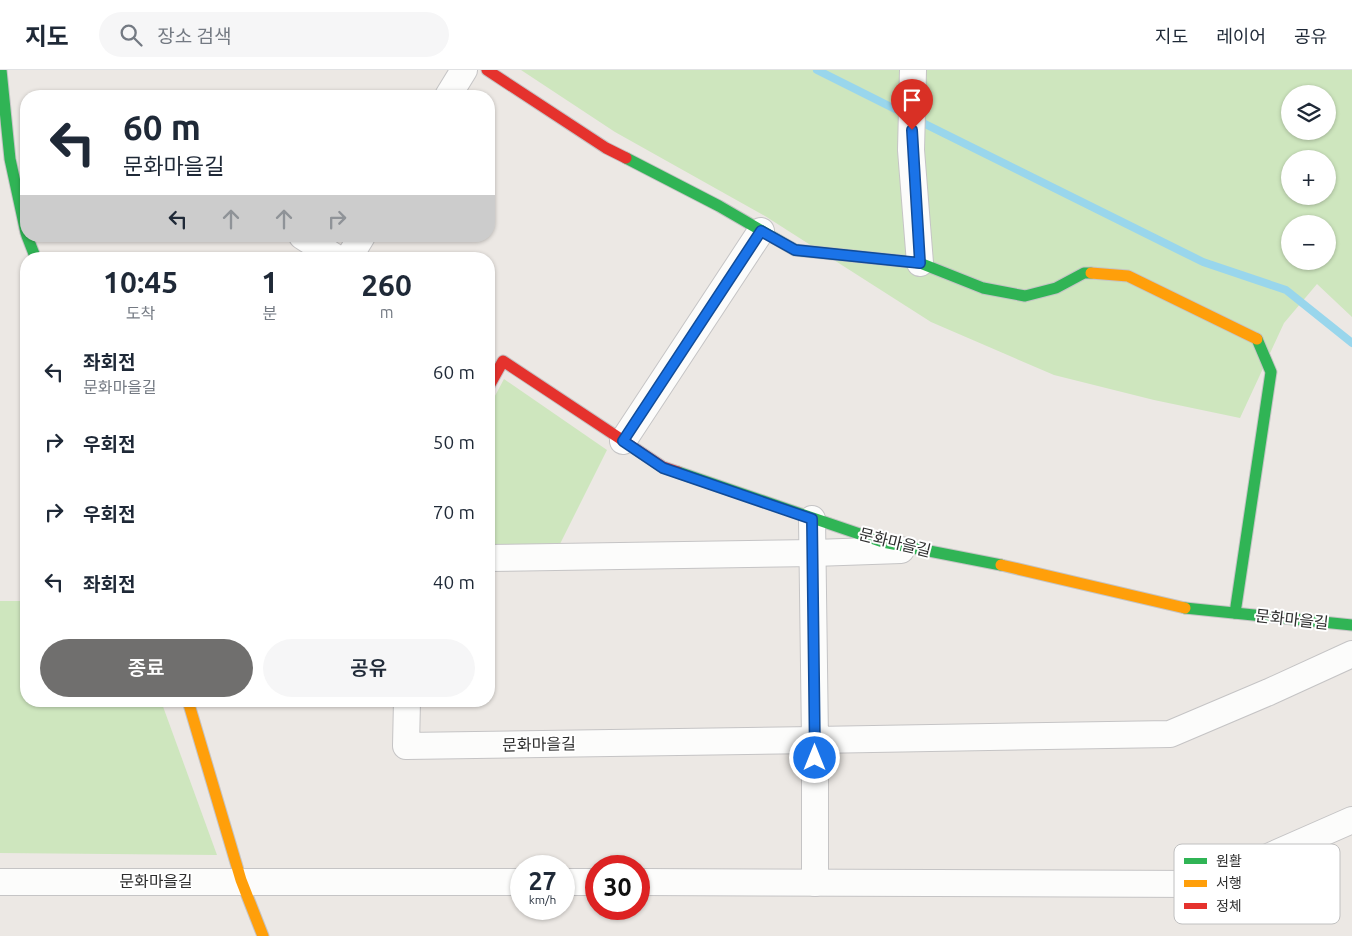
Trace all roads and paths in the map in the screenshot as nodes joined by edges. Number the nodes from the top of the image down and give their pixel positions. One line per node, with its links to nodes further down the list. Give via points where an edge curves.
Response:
1 (1, 70): 6 (street)
2 (464, 70): 5 (street)
3 (487, 70): 7 (street, via 606,148)
4 (913, 70): 10 (street, via 911,150)
5 (452, 90)
6 (20, 178)
7 (761, 231): 10 (street, via 795,250); 12 (street)
8 (311, 242): 9 (street)
9 (327, 252)
10 (920, 263): 17 (street, via 983,288 1025,296 1056,288 1084,273 1128,276 1258,339 1272,372)
11 (496, 357): 12 (street, 문화마을길)
12 (623, 441): 13 (street, 문화마을길, via 663,468)
13 (812, 519): 14 (street, 문화마을길, via 883,542); 15 (street)
14 (917, 549): 15 (street); 17 (street, 문화마을길, via 1036,572 1188,608)
15 (814, 553): 16 (street); 22 (street)
16 (495, 558)
17 (1235, 613): 18 (street, 문화마을길)
18 (1352, 625)
19 (1352, 654): 22 (street, via 1170,734)
20 (190, 707): 25 (street)
21 (407, 707): 22 (street, 문화마을길, via 406,746)
22 (815, 740): 29 (street)
23 (1352, 820): 24 (street)
24 (1297, 844)
25 (241, 880): 26 (street, 문화마을길); 27 (street, 문화마을길); 31 (street)
26 (0, 882)
27 (510, 882)
28 (650, 882): 29 (street)
29 (815, 883): 30 (street)
30 (1174, 884)
31 (263, 936)

